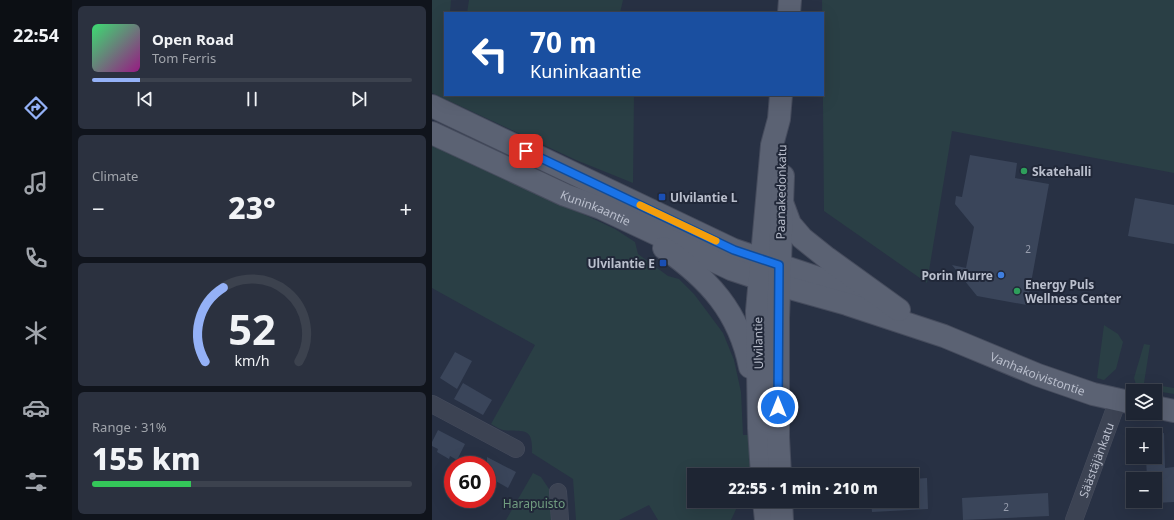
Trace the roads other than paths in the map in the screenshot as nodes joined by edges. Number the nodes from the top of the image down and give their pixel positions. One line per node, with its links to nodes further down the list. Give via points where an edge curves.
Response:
1 (790, 0): 2 (main road)
2 (789, 12)
3 (781, 96): 5 (main road, Paanakedonkatu)
4 (432, 106): 9 (main road, Kuninkaantie, via 734,250)
5 (779, 119): 8 (main road, Paanakedonkatu, via 784,148); 9 (main road, Paanakedonkatu, via 772,145)
6 (432, 133): 7 (main road, Kuninkaantie)
7 (565, 195): 9 (main road, Kuninkaantie, via 602,208 731,269); 16 (main road, via 590,211 639,234 685,263 726,306 745,344)
8 (782, 203): 9 (main road, Paanakedonkatu); 10 (main road, via 790,224 802,238)
9 (770, 272): 10 (main road, Vanhakoivistontie, via 828,281); 11 (main road, Vanhakoivistontie, via 848,304); 16 (main road, Ulvilantie, via 757,311); 19 (main road, Ulvilantie)
10 (899, 310): 11 (main road, Vanhakoivistontie)
11 (944, 336): 12 (main road, Vanhakoivistontie, via 1038,375 1093,394)
12 (1126, 402): 26 (street, Säästäjänkatu)
13 (432, 404): 17 (street)
14 (1162, 408): 15 (main road)
15 (1174, 411)
16 (759, 428): 18 (main road, Ulvilantie)
17 (516, 449)
18 (762, 468)
19 (780, 468)
20 (558, 492): 23 (street)
21 (765, 508): 24 (main road)
22 (781, 508): 25 (main road)
23 (560, 520)
24 (766, 520)
25 (782, 520)
26 (1074, 520)

